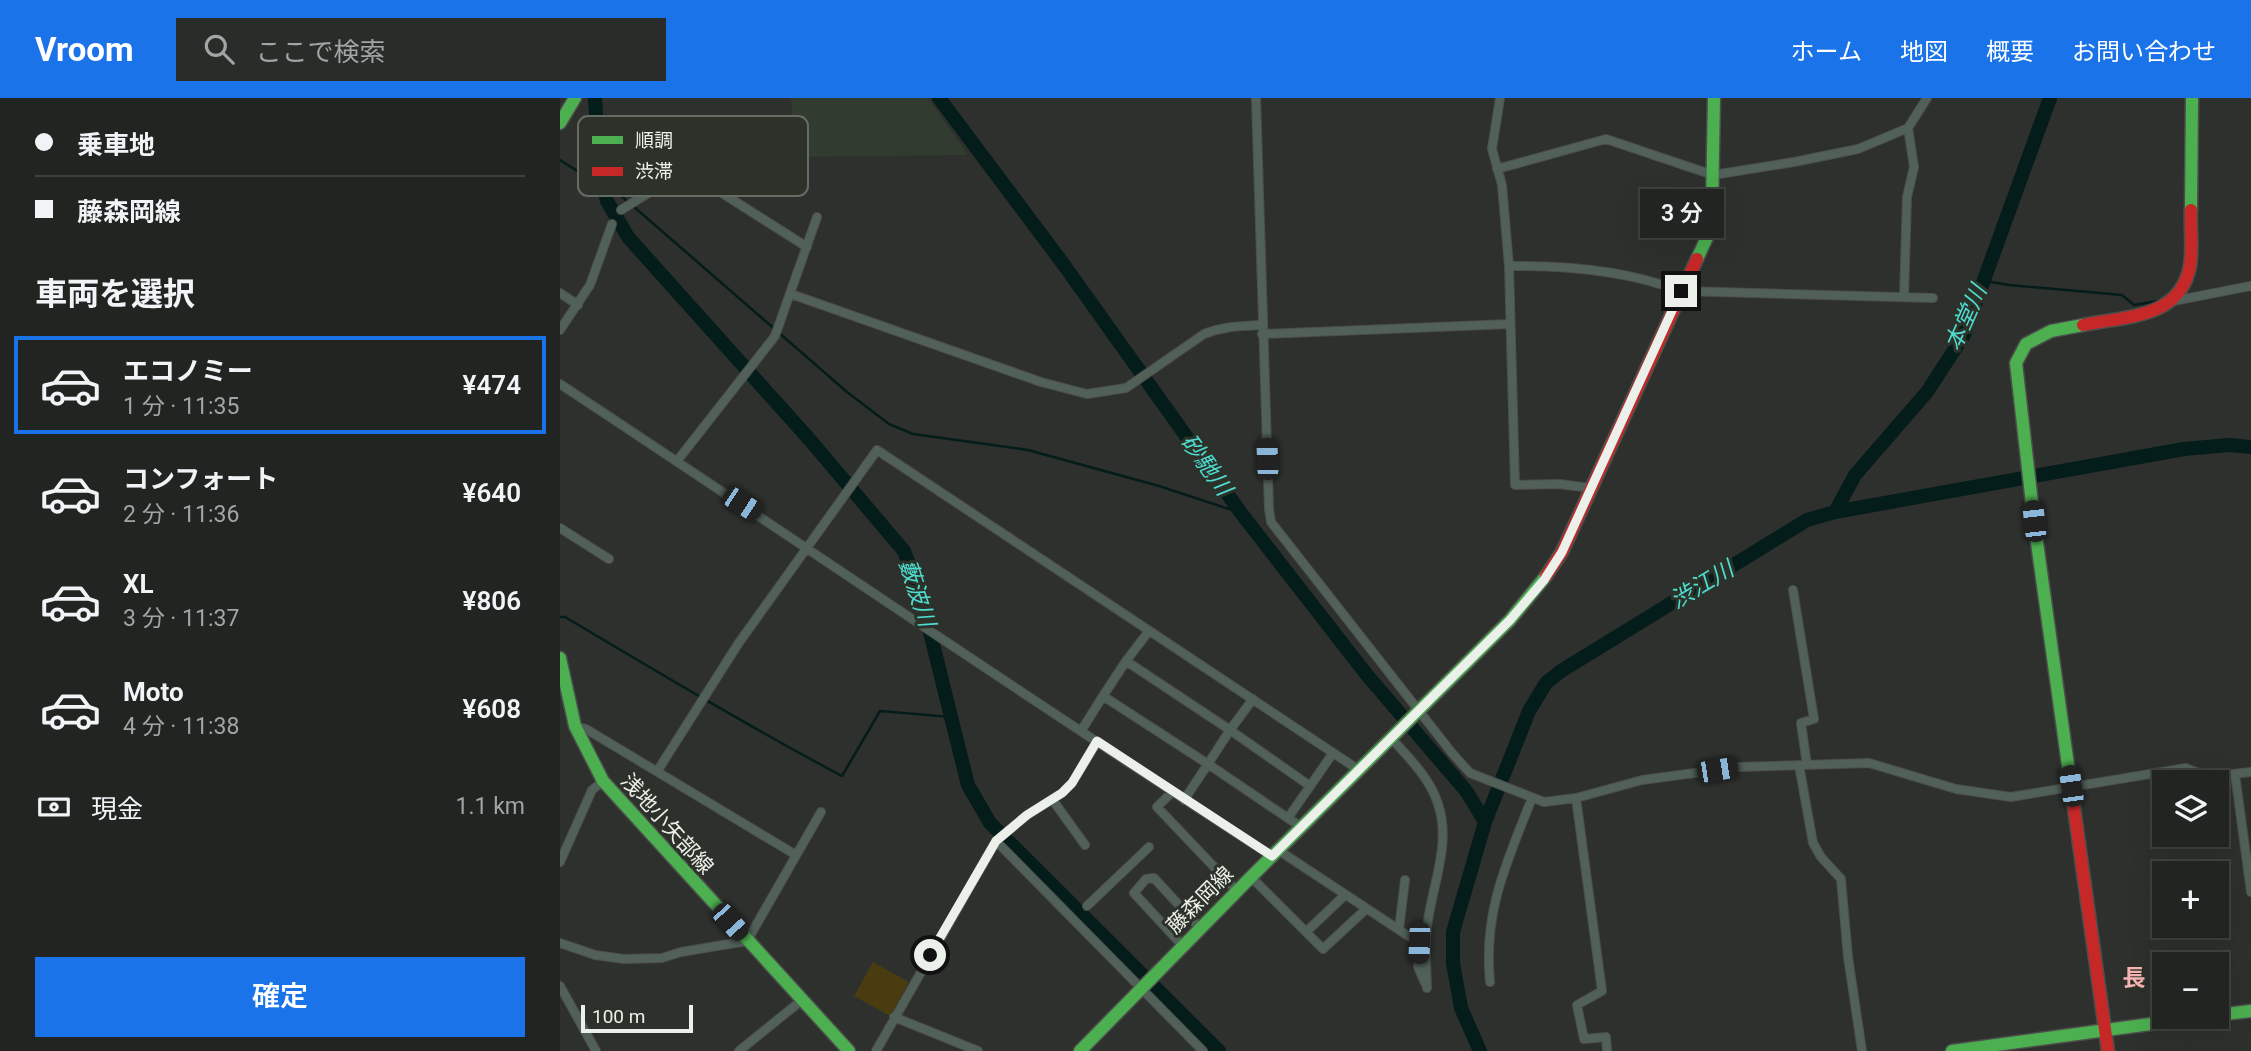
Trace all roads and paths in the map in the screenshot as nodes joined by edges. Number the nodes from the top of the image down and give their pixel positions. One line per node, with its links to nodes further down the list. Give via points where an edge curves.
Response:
1 (575, 98): 7 (main road)
2 (1256, 98): 28 (street)
3 (1500, 98): 9 (street, via 1492,149)
4 (1713, 98): 10 (main road, 藤森岡線)
5 (1927, 98): 8 (street)
6 (2192, 98): 24 (main road, via 2190,264 2185,286)
7 (560, 122)
8 (1908, 128): 10 (street, via 1838,154); 22 (street, via 1914,172 1907,197)
9 (1497, 169): 10 (street, via 1605,139); 17 (street)
10 (1713, 175): 19 (main road, 藤森岡線, via 1709,233)
11 (644, 196): 13 (street)
12 (727, 196): 16 (street)
13 (621, 210)
14 (817, 217): 16 (street)
15 (612, 224): 25 (street)
16 (807, 247): 21 (street)
17 (1509, 267): 19 (street, via 1587,270); 26 (street)
18 (2251, 286): 24 (street)
19 (1681, 291): 22 (street); 31 (main road, 藤森岡線)
20 (560, 293): 25 (street)
21 (791, 294): 28 (street, via 1087,394 1126,388 1214,330 1231,326); 30 (street, via 775,336)
22 (1904, 297): 23 (street)
23 (1934, 298)
24 (2173, 301): 57 (main road, via 2161,309 2051,331 2026,344 2016,363)
25 (578, 305): 27 (street)
26 (1510, 324): 28 (street); 31 (street, via 1515,485)
27 (560, 330)
28 (1262, 330): 42 (street, via 1271,522)
29 (560, 384): 30 (street)
30 (677, 461): 33 (street)
31 (1591, 488): 42 (main road, 藤森岡線, via 1544,580)
32 (560, 528): 34 (street)
33 (807, 547): 36 (street, via 877,450); 45 (street); 51 (street)
34 (609, 559)
35 (1793, 590): 50 (street, via 1814,719 1801,723)
36 (1149, 631): 38 (street); 40 (street)
37 (560, 658): 41 (main road, 浅地小矢部線)
38 (1126, 661): 39 (street); 44 (street)
39 (1103, 696): 45 (street); 49 (street)
40 (1253, 699): 44 (street); 48 (street)
41 (564, 701): 43 (main road, 浅地小矢部線)
42 (1420, 709): 46 (main road, 藤森岡線); 61 (street, via 1471,773)
43 (576, 726): 51 (street); 55 (main road, 浅地小矢部線)
44 (1230, 730): 49 (street); 56 (street)
45 (1081, 731): 47 (street)
46 (1391, 738): 52 (main road, 藤森岡線); 80 (street, via 1429,783 1443,831 1427,927 1427,988 1418,967 1419,943)
47 (1097, 741): 58 (street); 60 (street, via 1072,783)
48 (1333, 753): 52 (street); 56 (street)
49 (1209, 764): 62 (street); 64 (street)
50 (1803, 765): 57 (street, via 1869,763 1956,789 2011,797); 59 (street, via 1739,767 1642,780); 102 (street, via 1813,843 1841,879)
51 (658, 770): 70 (street)
52 (1359, 770): 65 (main road, 藤森岡線)
53 (2251, 772): 54 (street)
54 (2235, 774): 57 (street, via 2200,775 2186,768); 75 (street)
55 (603, 781): 71 (street, via 592,790); 82 (main road, 浅地小矢部線)
56 (1310, 786): 64 (street)
57 (2071, 786): 93 (main road)
58 (1172, 792): 62 (street); 74 (street, via 1157,807)
59 (1576, 798): 61 (street); 101 (street, via 1602,991 1577,1005 1584,1039 1606,1037)
60 (1052, 799): 66 (street); 67 (street)
61 (1532, 799): 85 (street, via 1492,911)
62 (1184, 800): 69 (street)
63 (821, 812): 70 (street)
64 (1288, 818): 65 (street)
65 (1301, 827): 69 (main road, 藤森岡線)
66 (996, 841): 87 (street); 91 (street)
67 (1085, 845)
68 (1149, 846): 77 (street)
69 (1275, 853): 72 (main road, 藤森岡線); 76 (street)
70 (796, 855): 82 (street)
71 (560, 862)
72 (1251, 877): 74 (main road, 藤森岡線); 81 (street)
73 (1405, 880): 80 (street)
74 (1237, 891): 79 (main road, 藤森岡線)
75 (2251, 892)
76 (1345, 895): 78 (street); 81 (street)
77 (1087, 906)
78 (1366, 909): 80 (street); 81 (street, via 1322,949)
79 (1200, 928): 84 (main road, 藤森岡線); 84 (street, via 1154,878 1146,879 1134,893)
80 (1399, 929)
81 (1306, 932)
82 (747, 941): 83 (street, via 662,958 624,959 595,956); 88 (main road, 浅地小矢部線)
83 (560, 943)
84 (1182, 946): 87 (main road, 藤森岡線)
85 (1490, 982)
86 (560, 986): 94 (street)
87 (1141, 988): 99 (main road, 藤森岡線); 100 (street)
88 (802, 1000): 95 (street); 96 (main road, 浅地小矢部線)
89 (2251, 1011): 90 (main road)
90 (2229, 1014)
91 (894, 1017): 97 (street); 98 (street)
92 (2152, 1023): 93 (main road)
93 (2104, 1029): 103 (main road); 104 (main road)
94 (596, 1051)
95 (739, 1051)
96 (849, 1051)
97 (876, 1051)
98 (978, 1051)
99 (1080, 1051)
100 (1203, 1051)
101 (1608, 1051)
102 (1862, 1051)
103 (1952, 1051)
104 (2108, 1051)

